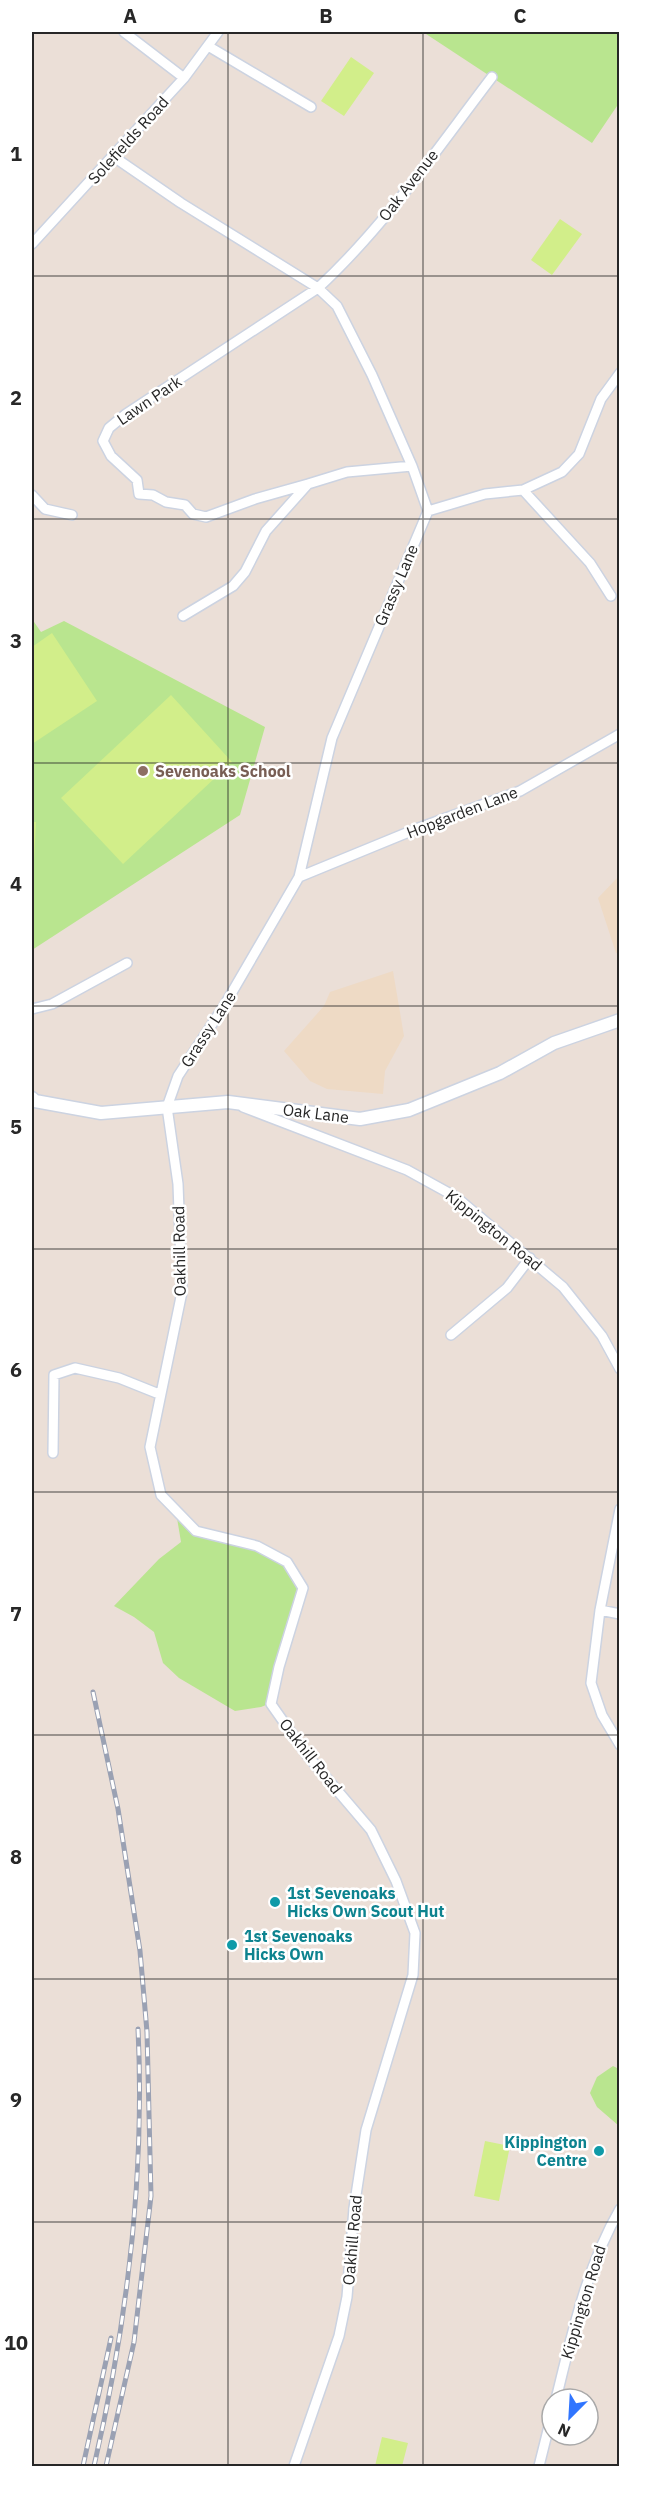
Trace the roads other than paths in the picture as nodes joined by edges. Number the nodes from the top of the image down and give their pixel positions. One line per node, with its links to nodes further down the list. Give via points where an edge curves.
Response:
1 (124, 32): 5 (street)
2 (218, 32): 3 (street, Solefields Road)
3 (208, 46): 5 (street, Solefields Road); 6 (street)
4 (492, 77): 9 (street, Oak Avenue, via 380,222)
5 (184, 78): 7 (street, Solefields Road)
6 (311, 107)
7 (114, 157): 8 (street, Solefields Road); 9 (street)
8 (32, 244)
9 (318, 288): 11 (street, via 338,306); 12 (street, Lawn Park, via 126,414 109,428 103,441 111,456 137,480 139,494 185,505 193,514 206,517)
10 (620, 373): 13 (street, via 601,399 579,454 562,472)
11 (412, 466): 12 (street, via 347,472); 15 (street)
12 (308, 484): 18 (street, via 266,531 245,572 233,586)
13 (523, 489): 15 (street, via 485,494); 17 (street, via 590,563)
14 (32, 495): 16 (street, via 45,509)
15 (428, 511): 20 (street, Grassy Lane, via 332,738)
16 (72, 515)
17 (611, 596)
18 (183, 616)
19 (620, 734): 20 (street, Hopgarden Lane, via 520,791)
20 (299, 877): 26 (street, Grassy Lane, via 178,1076)
21 (128, 963): 22 (street, via 52,1004)
22 (32, 1010)
23 (620, 1020): 25 (street, Oak Lane, via 554,1043 500,1073 409,1110 360,1119)
24 (33, 1102): 26 (street, Oak Lane, via 101,1113)
25 (228, 1102): 26 (street, Oak Lane); 27 (street, Kippington Road, via 407,1170 456,1197)
26 (167, 1107): 30 (street, Oakhill Road, via 178,1184 182,1292)
27 (530, 1258): 28 (street, via 507,1288); 29 (street, Kippington Road, via 563,1287 602,1336)
28 (451, 1335)
29 (620, 1369)
30 (159, 1394): 31 (street, via 119,1378 75,1368 54,1375); 39 (street, Oakhill Road, via 150,1447 161,1495 196,1531 257,1546 287,1562 303,1588 271,1704 307,1755 371,1830 415,1933 413,1975 366,2130 354,2208 348,2297 339,2336)
31 (53, 1453)
32 (620, 1509): 33 (street)
33 (600, 1610): 34 (street); 35 (street, via 591,1683 602,1715)
34 (620, 1614)
35 (620, 1744)
36 (620, 2209): 37 (street, Kippington Road, via 602,2239 581,2298)
37 (559, 2387)
38 (544, 2447): 40 (street)
39 (294, 2466)
40 (539, 2466)

